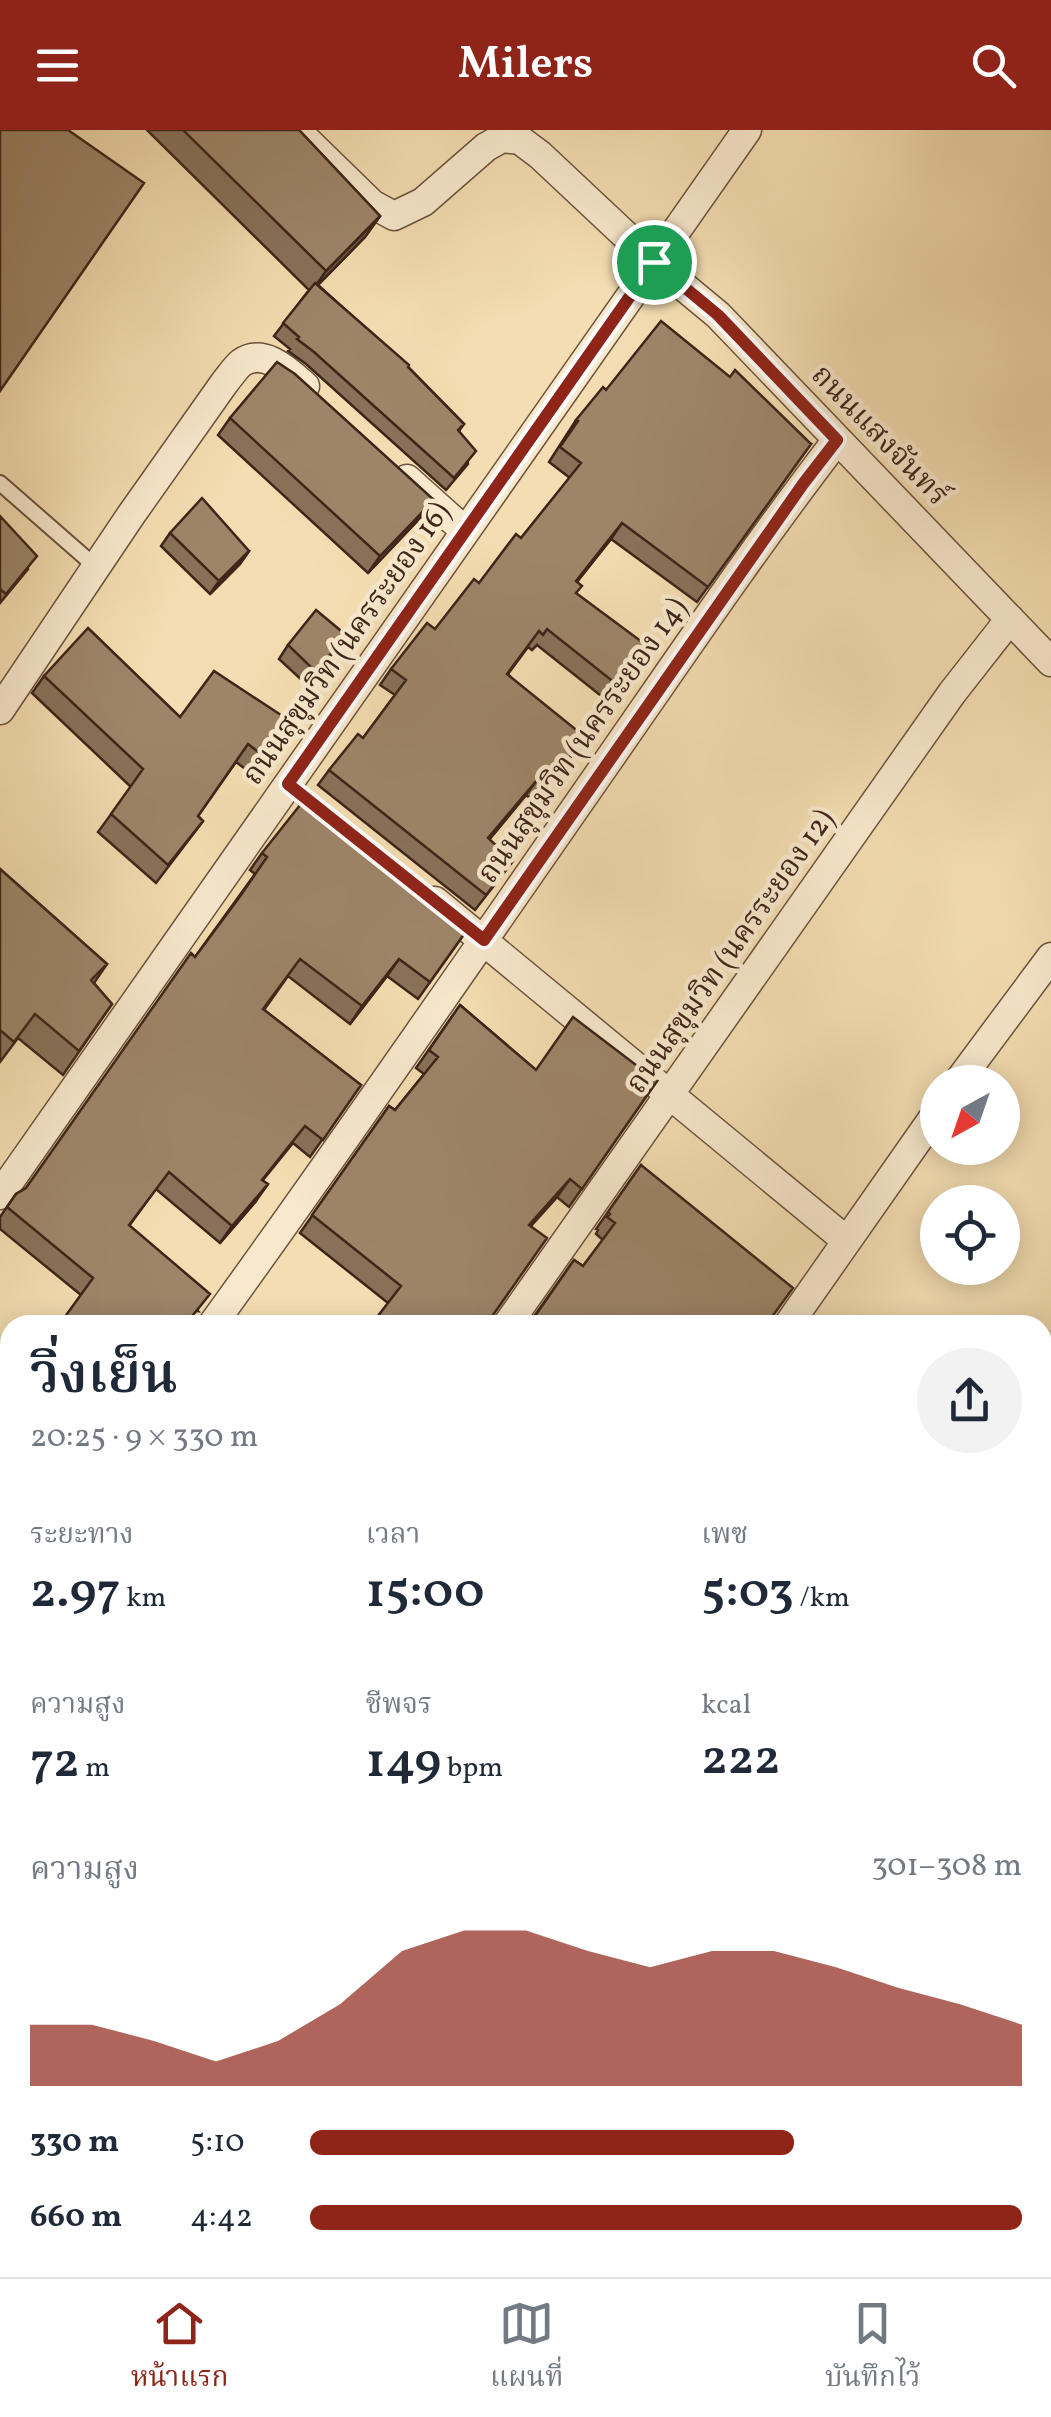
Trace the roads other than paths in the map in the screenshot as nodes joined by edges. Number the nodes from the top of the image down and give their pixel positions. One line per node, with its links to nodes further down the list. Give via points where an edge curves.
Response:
1 (296, 130): 3 (street, ถนนแสงจันทร์, via 372,204 394,216 423,202 486,147 502,138 520,140)
2 (746, 130): 3 (street, ถนนสุขุมวิท (นครระยอง 16))
3 (654, 262): 5 (street, ถนนแสงจันทร์, via 718,315); 8 (street, ถนนสุขุมวิท (นครระยอง 16))
4 (323, 402): 9 (street, via 273,361 242,363)
5 (837, 440): 10 (street, ถนนแสงจันทร์); 14 (street, ถนนสุขุมวิท (นครระยอง 14))
6 (394, 467): 8 (street)
7 (0, 483): 9 (lane)
8 (465, 531): 19 (street, ถนนสุขุมวิท (นครระยอง 16), via 295,790)
9 (96, 567): 12 (street)
10 (1010, 619): 11 (street, ถนนแสงจันทร์); 17 (street, ถนนสุขุมวิท (นครระยอง 12))
11 (1051, 662)
12 (0, 710)
13 (408, 880): 14 (street)
14 (484, 940): 17 (street); 21 (street, ถนนสุขุมวิท (นครระยอง 14))
15 (1051, 957): 16 (street)
16 (971, 1065)
17 (670, 1095): 20 (street); 22 (street, ถนนสุขุมวิท (นครระยอง 12))
18 (920, 1137): 20 (street)
19 (0, 1194)
20 (847, 1241): 23 (street)
21 (219, 1315)
22 (514, 1315)
23 (795, 1315)

